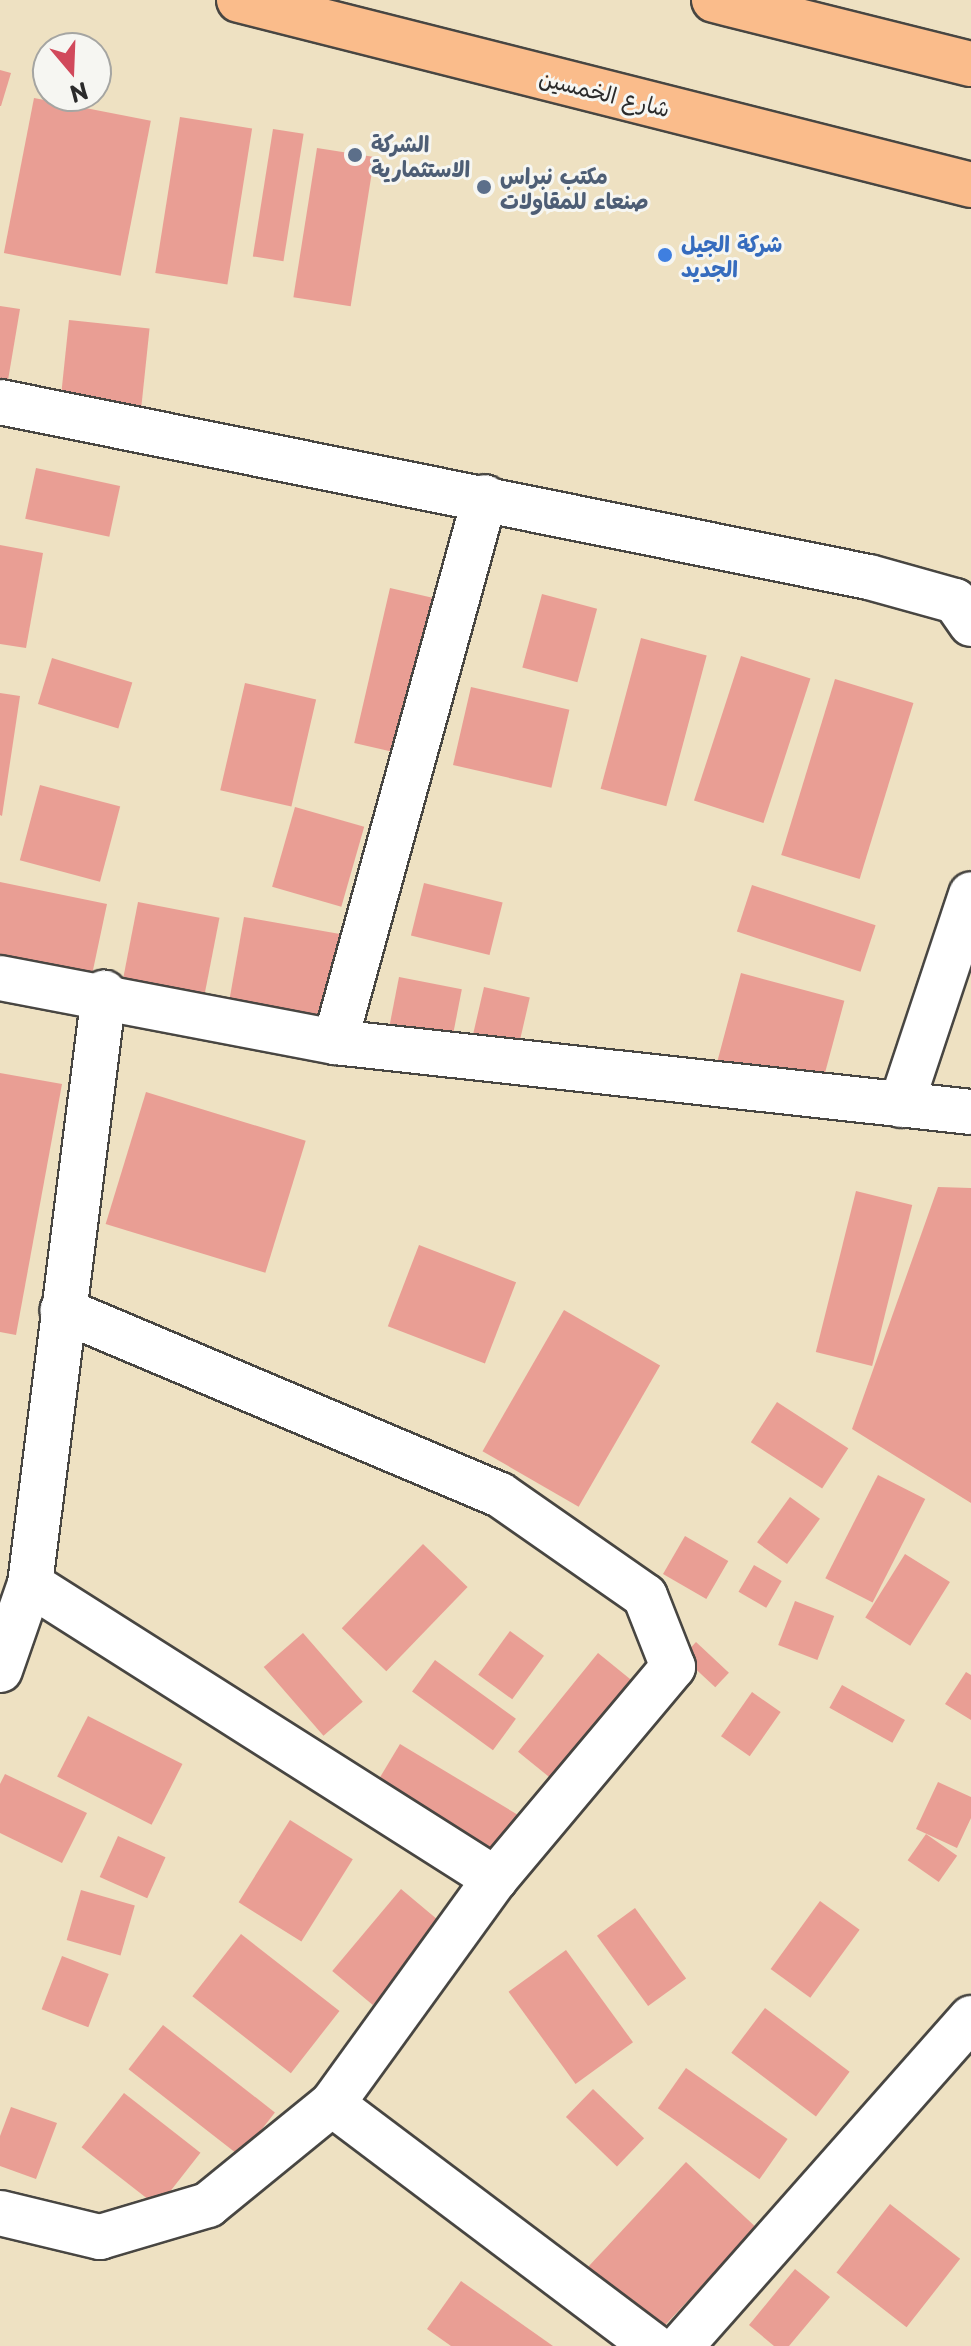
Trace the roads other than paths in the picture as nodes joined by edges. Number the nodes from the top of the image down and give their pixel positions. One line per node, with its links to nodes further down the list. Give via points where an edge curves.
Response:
1 (239, 0): 4 (main road, شارع الخمسين)
2 (714, 0): 3 (main road)
3 (971, 64)
4 (971, 185)
5 (0, 402): 6 (street)
6 (485, 497): 7 (street, via 869,577 955,601); 11 (street)
7 (971, 624)
8 (971, 894): 12 (street)
9 (0, 978): 10 (street)
10 (104, 993): 11 (street); 14 (street)
11 (335, 1042): 12 (street)
12 (901, 1105): 13 (street)
13 (971, 1112)
14 (62, 1310): 15 (street); 17 (street, via 500,1495 645,1596 673,1667)
15 (30, 1584): 16 (street); 17 (street)
16 (0, 1670)
17 (495, 1879): 19 (street)
18 (971, 2018): 22 (street)
19 (332, 2104): 20 (street, via 208,2205 100,2237); 21 (street)
20 (0, 2213)
21 (653, 2346)
22 (681, 2346)

